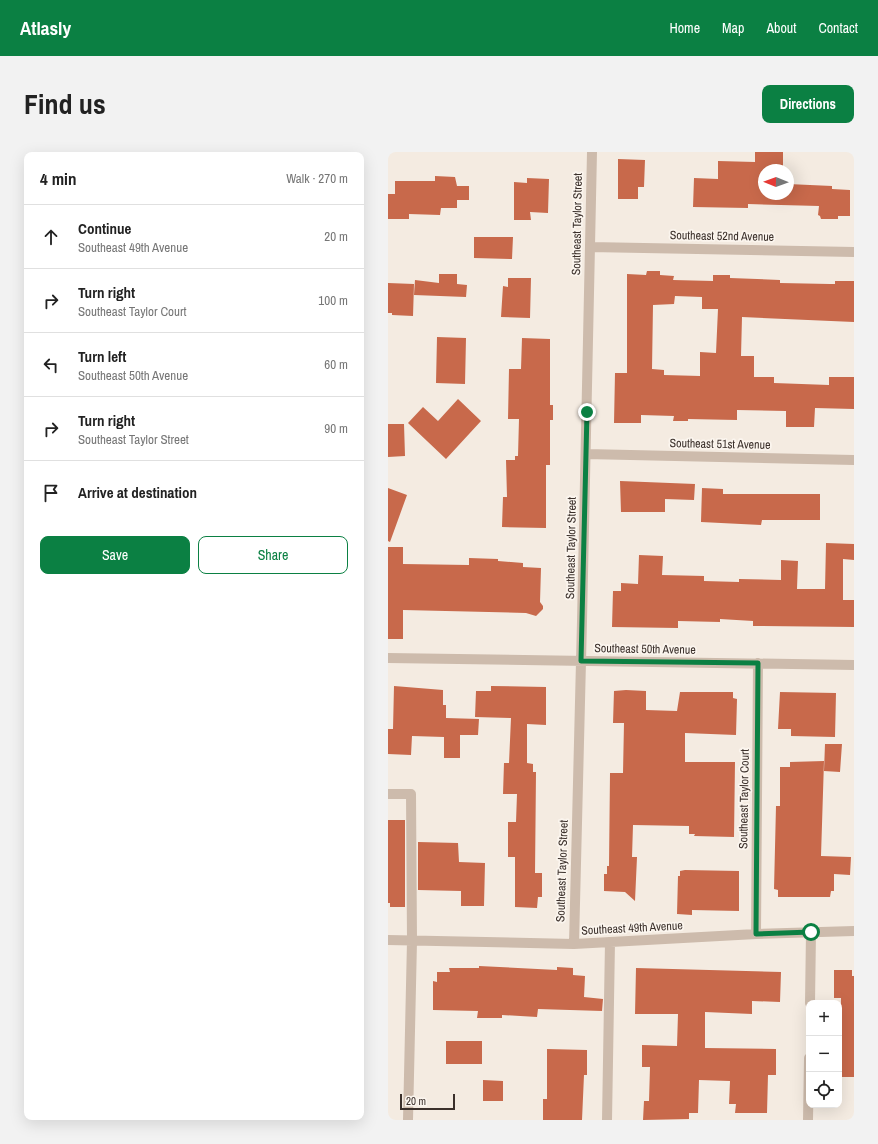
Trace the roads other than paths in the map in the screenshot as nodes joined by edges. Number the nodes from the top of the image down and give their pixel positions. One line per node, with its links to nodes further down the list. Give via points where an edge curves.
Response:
1 (592, 152): 2 (street, Southeast Taylor Street)
2 (590, 247): 3 (street, Southeast 52nd Avenue); 4 (street, Southeast Taylor Street)
3 (854, 252)
4 (586, 454): 5 (street, Southeast 51st Avenue); 7 (street, Southeast Taylor Street)
5 (854, 460)
6 (388, 658): 7 (street, Southeast 50th Avenue)
7 (581, 661): 8 (street, Southeast 50th Avenue); 17 (street, Southeast Taylor Street)
8 (758, 663): 9 (street, Southeast 50th Avenue); 13 (street, Southeast Taylor Court)
9 (854, 665)
10 (388, 794): 15 (street, via 410,794)
11 (854, 931): 12 (street, Southeast 49th Avenue)
12 (811, 932): 13 (street, Southeast 49th Avenue); 18 (street)
13 (756, 934): 16 (street, Southeast 49th Avenue)
14 (388, 940): 15 (street, Southeast 49th Avenue)
15 (412, 941): 17 (street, Southeast 49th Avenue); 20 (street)
16 (610, 942): 17 (street, Southeast 49th Avenue); 21 (street)
17 (574, 944)
18 (810, 1000)
19 (809, 1072): 22 (street)
20 (408, 1120)
21 (607, 1120)
22 (808, 1120)

